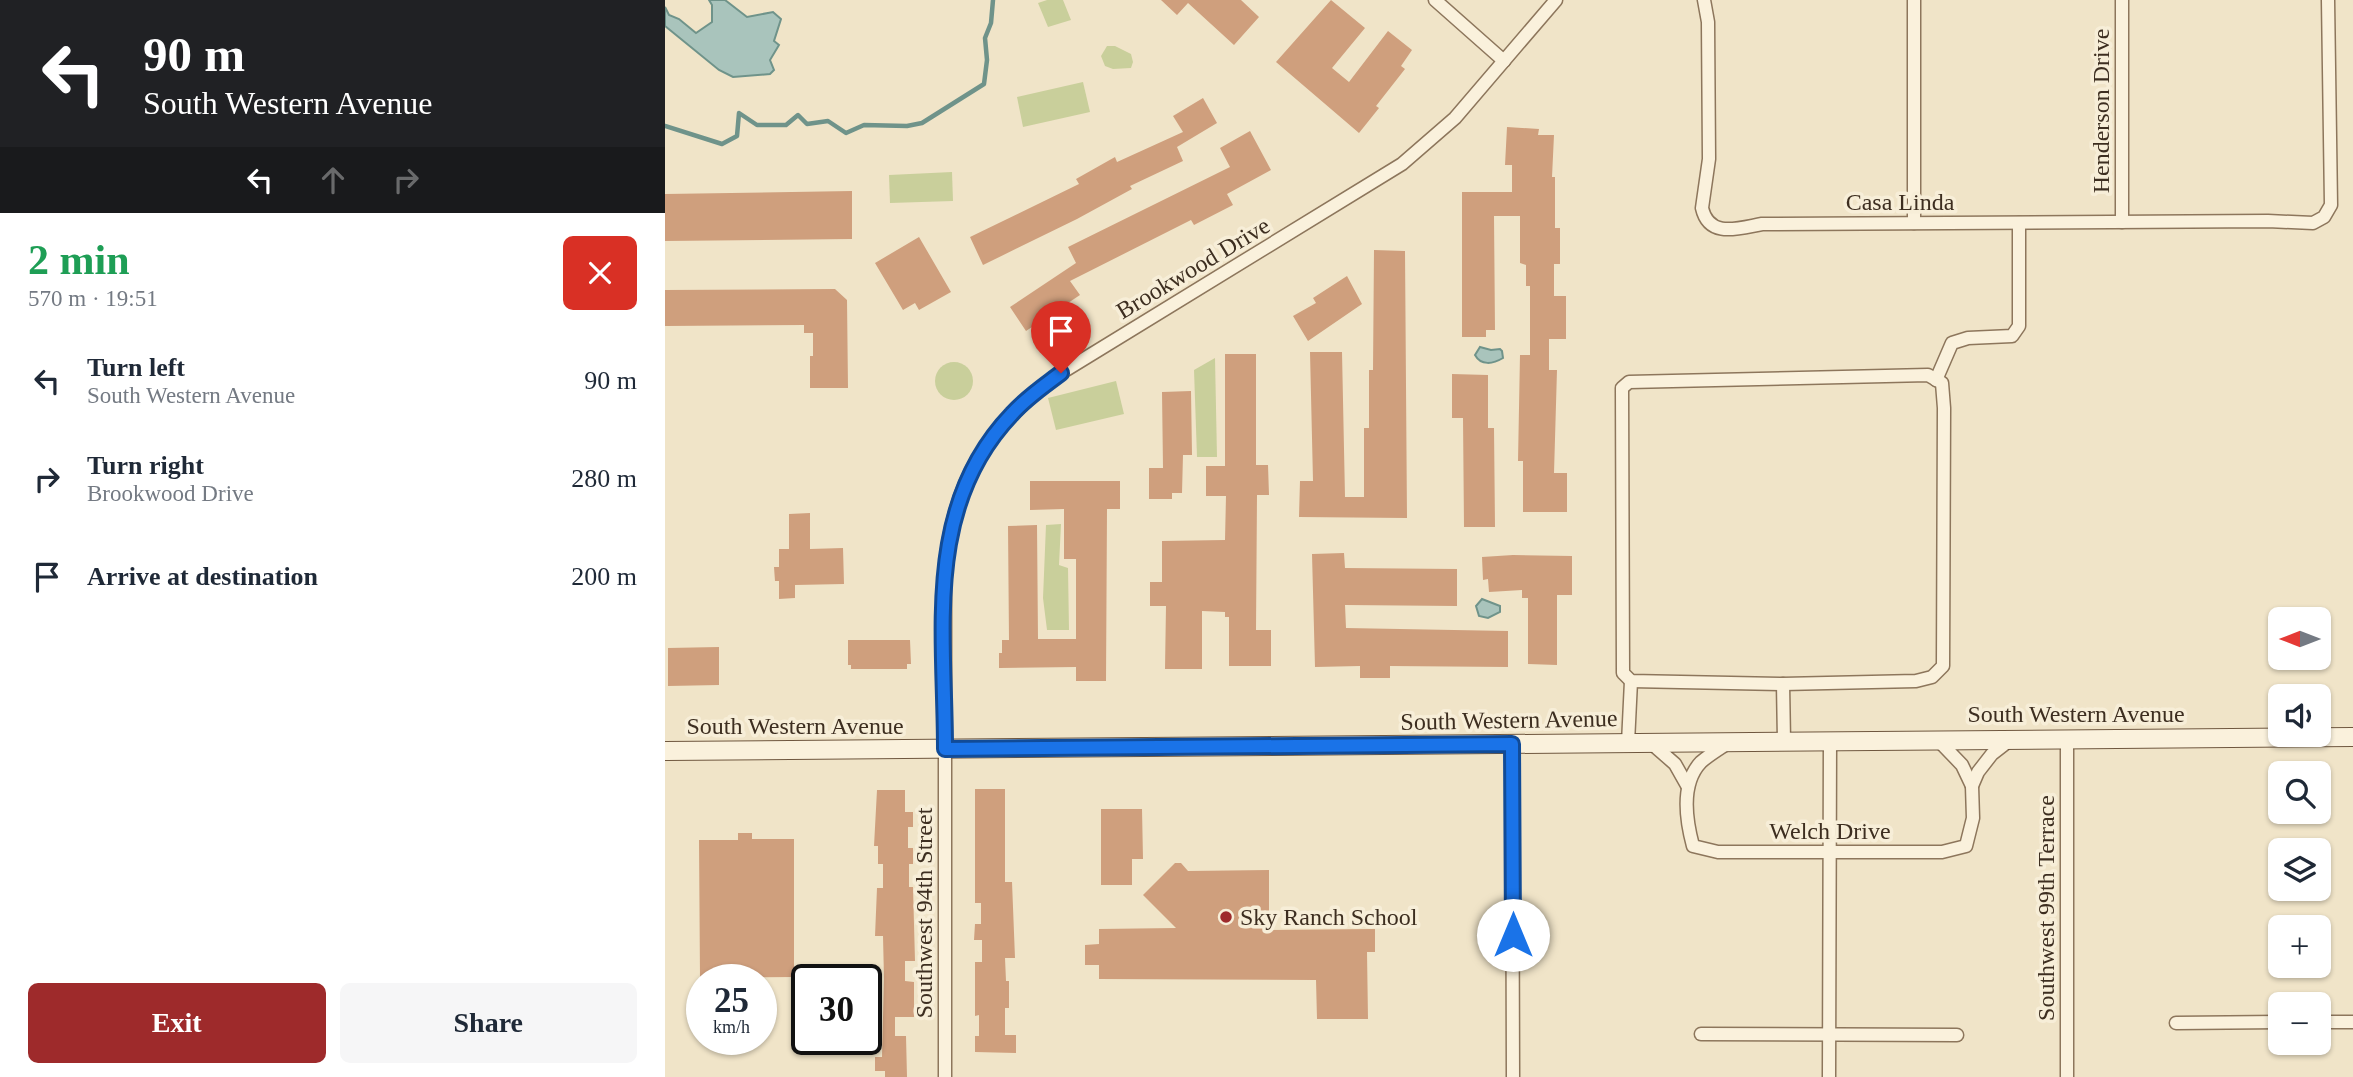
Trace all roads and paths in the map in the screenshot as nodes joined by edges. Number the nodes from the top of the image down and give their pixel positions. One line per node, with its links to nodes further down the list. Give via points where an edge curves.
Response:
1 (1435, 0): 7 (street)
2 (1556, 0): 7 (street, Brookwood Drive)
3 (1705, 0): 9 (street, Casa Linda, via 1709,159 1702,208 1708,221 1727,230 1762,225)
4 (1914, 0): 9 (street)
5 (2122, 0): 8 (street, Henderson Drive)
6 (2329, 0): 8 (street, Casa Linda, via 2332,199 2327,213 2307,224)
7 (1504, 61): 24 (street, Brookwood Drive, via 1455,118 1402,164 1061,373 999,428 962,489 951,524 944,596)
8 (2122, 222): 10 (street, Casa Linda)
9 (1915, 223): 10 (street, Casa Linda)
10 (2019, 223): 11 (street, via 2019,326 2012,335 1952,343)
11 (1936, 380): 12 (street, via 1928,375 1629,382 1622,388 1623,673); 13 (street, via 1942,383 1944,408 1943,666 1932,677 1916,681)
12 (1631, 681): 13 (street); 21 (street)
13 (1783, 684): 18 (street)
14 (2353, 737): 16 (main road, South Western Avenue)
15 (2010, 739): 16 (main road, South Western Avenue); 17 (main road, South Western Avenue); 26 (street, via 1987,760)
16 (2067, 739): 39 (street, Southwest 99th Terrace)
17 (1938, 740): 19 (main road, South Western Avenue); 26 (street, via 1962,765)
18 (1784, 741): 19 (main road, South Western Avenue); 20 (main road, South Western Avenue)
19 (1830, 741): 28 (street)
20 (1729, 742): 22 (main road, South Western Avenue); 27 (street, via 1701,762)
21 (1628, 743): 22 (main road, South Western Avenue); 23 (main road, South Western Avenue)
22 (1651, 743): 27 (street, via 1675,764)
23 (1512, 744): 24 (main road, South Western Avenue); 37 (street)
24 (945, 749): 25 (main road, South Western Avenue); 36 (street, Southwest 94th Street)
25 (665, 751)
26 (1972, 786): 28 (street, Welch Drive, via 1973,818 1966,846 1942,852)
27 (1688, 787): 28 (street, Welch Drive, via 1687,824 1693,846 1718,852)
28 (1829, 852): 34 (street)
29 (2268, 1022): 32 (street)
30 (2331, 1022): 31 (street)
31 (2353, 1022)
32 (2176, 1023)
33 (1701, 1034): 34 (street)
34 (1829, 1035): 35 (street); 38 (street)
35 (1957, 1035)
36 (945, 1077)
37 (1513, 1077)
38 (1829, 1077)
39 (2067, 1077)

